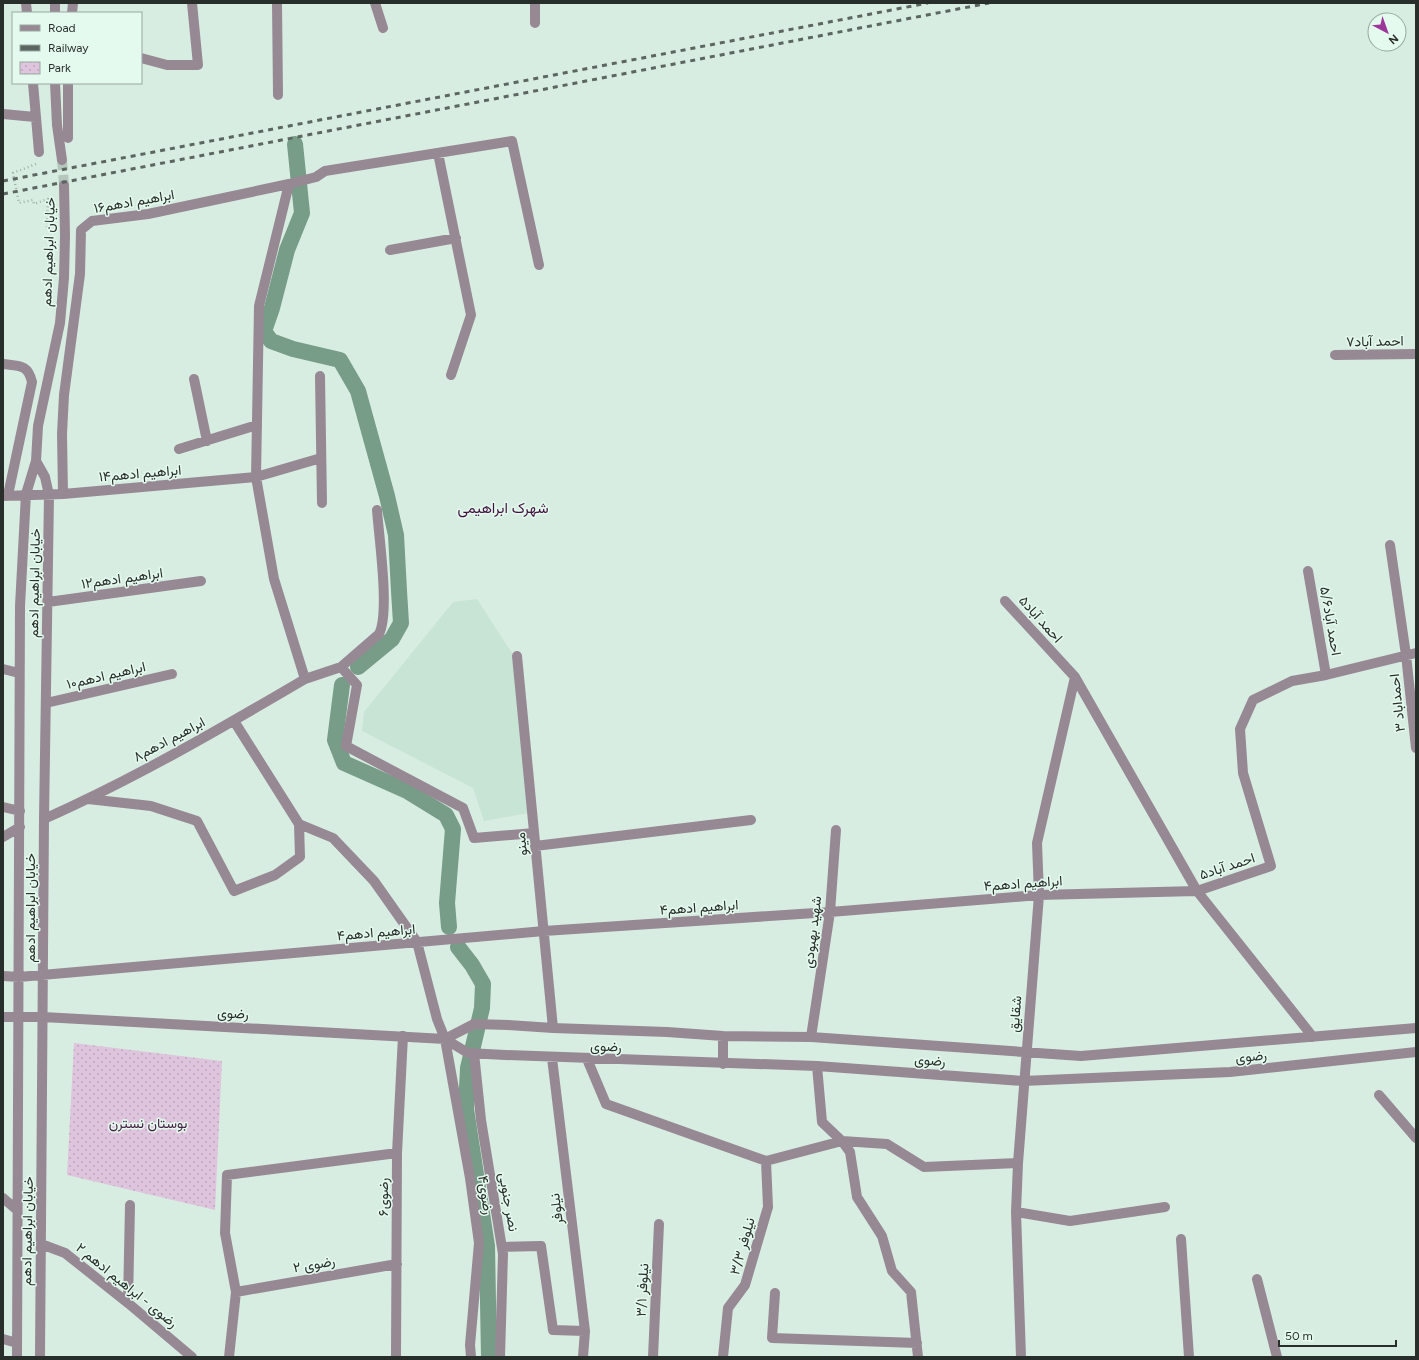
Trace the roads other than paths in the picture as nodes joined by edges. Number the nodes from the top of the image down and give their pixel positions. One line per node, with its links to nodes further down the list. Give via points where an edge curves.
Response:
1 (192, 3): 7 (street, via 198,65 167,65)
2 (277, 3): 11 (street)
3 (375, 3): 6 (street)
4 (535, 3): 5 (street)
5 (535, 23)
6 (383, 28)
7 (142, 58)
8 (32, 84): 13 (street)
9 (55, 84): 17 (street)
10 (68, 84): 14 (street)
11 (278, 95)
12 (3, 114): 13 (street)
13 (35, 117): 16 (street)
14 (68, 138)
15 (438, 153): 18 (street, ابراهیم ادهم۱۶, via 325,170 316,177); 20 (street); 22 (street, ابراهیم ادهم۱۶, via 512,141)
16 (40, 157)
17 (62, 160)
18 (289, 184): 29 (street, via 259,306); 36 (street, ابراهیم ادهم۱۶, via 148,214 92,221 81,230 80,274 64,395)
19 (64, 185): 33 (street, خیابان ابراهیم ادهم, via 65,242 60,315 38,426)
20 (456, 238): 21 (street); 26 (street, via 471,315)
21 (390, 250)
22 (539, 265)
23 (1416, 354): 24 (street, احمد آباد۷)
24 (1335, 355)
25 (3, 364): 37 (street, via 23,366 30,372 32,382)
26 (451, 374)
27 (320, 376): 32 (street)
28 (194, 379): 30 (street)
29 (257, 425): 30 (street); 34 (street)
30 (207, 440): 31 (street)
31 (179, 449)
32 (321, 458): 34 (street, ابراهیم ادهم۱۴); 39 (street)
33 (36, 461): 35 (street, خیابان ابراهیم ادهم); 38 (street, خیابان ابراهیم ادهم, via 45,477)
34 (256, 477): 36 (street, ابراهیم ادهم۱۴); 54 (street, via 274,580)
35 (26, 494): 37 (street, ابراهیم ادهم۱۴); 38 (street, ابراهیم ادهم۱۴); 50 (street, خیابان ابراهیم ادهم)
36 (63, 494): 38 (street, ابراهیم ادهم۱۴)
37 (6, 495)
38 (49, 495): 45 (street, خیابان ابراهیم ادهم)
39 (322, 503)
40 (376, 510): 48 (street, via 384,610 383,627 380,634)
41 (1390, 545): 46 (street, احمداباد ۳)
42 (1308, 571): 52 (street, احمد آباد۵/۶)
43 (201, 581): 45 (street, ابراهیم ادهم۱۲)
44 (1006, 600): 53 (street, احمد آباد۵)
45 (48, 602): 55 (street, خیابان ابراهیم ادهم)
46 (1411, 654): 52 (street, احمد آباد۵); 57 (street, احمداباد ۳)
47 (517, 656): 66 (street, مینو)
48 (341, 667): 54 (street, ابراهیم ادهم۸); 66 (street, via 357,685 346,746 463,808 474,838)
49 (3, 669): 50 (street)
50 (19, 673): 60 (street, خیابان ابراهیم ادهم)
51 (172, 674): 55 (street, ابراهیم ادهم۱۰)
52 (1326, 675): 69 (street, احمد آباد۵, via 1292,681 1253,700 1240,729 1243,773 1272,866)
53 (1075, 677): 69 (street, احمد آباد۵); 70 (street, شقایق, via 1037,843)
54 (305, 679): 56 (street, ابراهیم ادهم۸)
55 (46, 703): 61 (street, خیابان ابراهیم ادهم)
56 (234, 720): 58 (street, ابراهیم ادهم۸); 63 (street)
57 (1416, 748)
58 (88, 799): 61 (street, ابراهیم ادهم۸); 63 (street, via 151,806 197,821 234,891 275,875 300,857)
59 (3, 807): 60 (street)
60 (20, 811): 64 (street, خیابان ابراهیم ادهم)
61 (44, 819): 74 (street, خیابان ابراهیم ادهم)
62 (751, 820): 68 (street)
63 (299, 824): 73 (street, via 333,838 374,881)
64 (20, 827): 67 (street); 76 (street, خیابان ابراهیم ادهم)
65 (836, 830): 71 (street, شهید بهبودی)
66 (534, 833): 68 (street, مینو)
67 (3, 836)
68 (535, 846): 72 (street, مینو)
69 (1197, 890): 70 (street, ابراهیم ادهم۴); 85 (street)
70 (1038, 895): 71 (street, ابراهیم ادهم۴); 89 (street, شقایق)
71 (830, 912): 72 (street, ابراهیم ادهم۴); 84 (street, شهید بهبودی)
72 (544, 931): 73 (street, ابراهیم ادهم۴); 80 (street, مینو)
73 (417, 942): 74 (street, ابراهیم ادهم۴); 86 (street, رضوی۴, via 437,1019)
74 (44, 975): 76 (street, ابراهیم ادهم۴); 79 (street, خیابان ابراهیم ادهم)
75 (3, 976): 76 (street, ابراهیم ادهم۴)
76 (19, 977): 78 (street, خیابان ابراهیم ادهم)
77 (3, 1017): 78 (street, رضوی)
78 (19, 1017): 79 (street, رضوی); 104 (street, خیابان ابراهیم ادهم)
79 (44, 1017): 82 (street, رضوی); 108 (street, خیابان ابراهیم ادهم)
80 (553, 1028): 83 (street, رضوی); 86 (street, رضوی, via 474,1024)
81 (1416, 1028): 85 (street, رضوی)
82 (403, 1036): 86 (street, رضوی); 98 (street, رضوی۶)
83 (723, 1036): 84 (street, رضوی); 92 (street)
84 (811, 1037): 89 (street, رضوی)
85 (1313, 1037): 89 (street, رضوی, via 1081,1056)
86 (445, 1039): 88 (street, رضوی, via 468,1053); 124 (street, رضوی۴, via 479,1243)
87 (1416, 1052): 94 (street, رضوی, via 1230,1072)
88 (474, 1053): 90 (street, رضوی); 109 (street, نصر جنوبی, via 481,1120)
89 (1026, 1053): 94 (street, شقایق)
90 (552, 1058): 91 (street, رضوی); 115 (street, نیلوفر)
91 (587, 1059): 92 (street, رضوی); 99 (street, via 606,1104)
92 (723, 1064): 93 (street, رضوی)
93 (817, 1066): 94 (street, رضوی); 97 (street, via 822,1122)
94 (1024, 1081): 100 (street, شقایق)
95 (1379, 1094): 96 (street)
96 (1416, 1138)
97 (842, 1141): 99 (street); 100 (street, via 887,1144 924,1167); 118 (street, via 850,1152 857,1196 882,1236 892,1271 912,1292)
98 (397, 1153): 110 (street, رضوی۶); 112 (street, via 227,1175 225,1233)
99 (766, 1161): 128 (street, نیلوفر ۳/۳, via 768,1206 745,1285 728,1308)
100 (1018, 1163): 105 (street, شقایق)
101 (3, 1198): 104 (street)
102 (130, 1205): 114 (street)
103 (1165, 1208): 105 (street, via 1070,1221)
104 (17, 1210): 117 (street, خیابان ابراهیم ادهم)
105 (1016, 1212): 130 (street, شقایق)
106 (659, 1224): 127 (street, نیلوفر ۳/۱)
107 (1181, 1239): 131 (street)
108 (40, 1244): 114 (street, رضوی - ابراهیم ادهم ۲, via 65,1253); 120 (street, خیابان ابراهیم ادهم)
109 (502, 1247): 115 (street, via 541,1246 553,1330); 125 (street, نصر جنوبی)
110 (397, 1264): 112 (street, رضوی ۲); 123 (street, رضوی۶)
111 (1257, 1279): 132 (street)
112 (236, 1292): 122 (street)
113 (775, 1293): 118 (street, via 772,1338)
114 (128, 1302): 121 (street, رضوی - ابراهیم ادهم ۲)
115 (585, 1331): 126 (street, نیلوفر)
116 (3, 1339): 117 (street)
117 (17, 1343): 119 (street, خیابان ابراهیم ادهم)
118 (917, 1343): 129 (street)
119 (17, 1357)
120 (40, 1357)
121 (192, 1357)
122 (229, 1357)
123 (396, 1357)
124 (471, 1357)
125 (500, 1357)
126 (583, 1357)
127 (653, 1357)
128 (723, 1357)
129 (918, 1357)
130 (1020, 1357)
131 (1189, 1357)
132 (1278, 1357)

